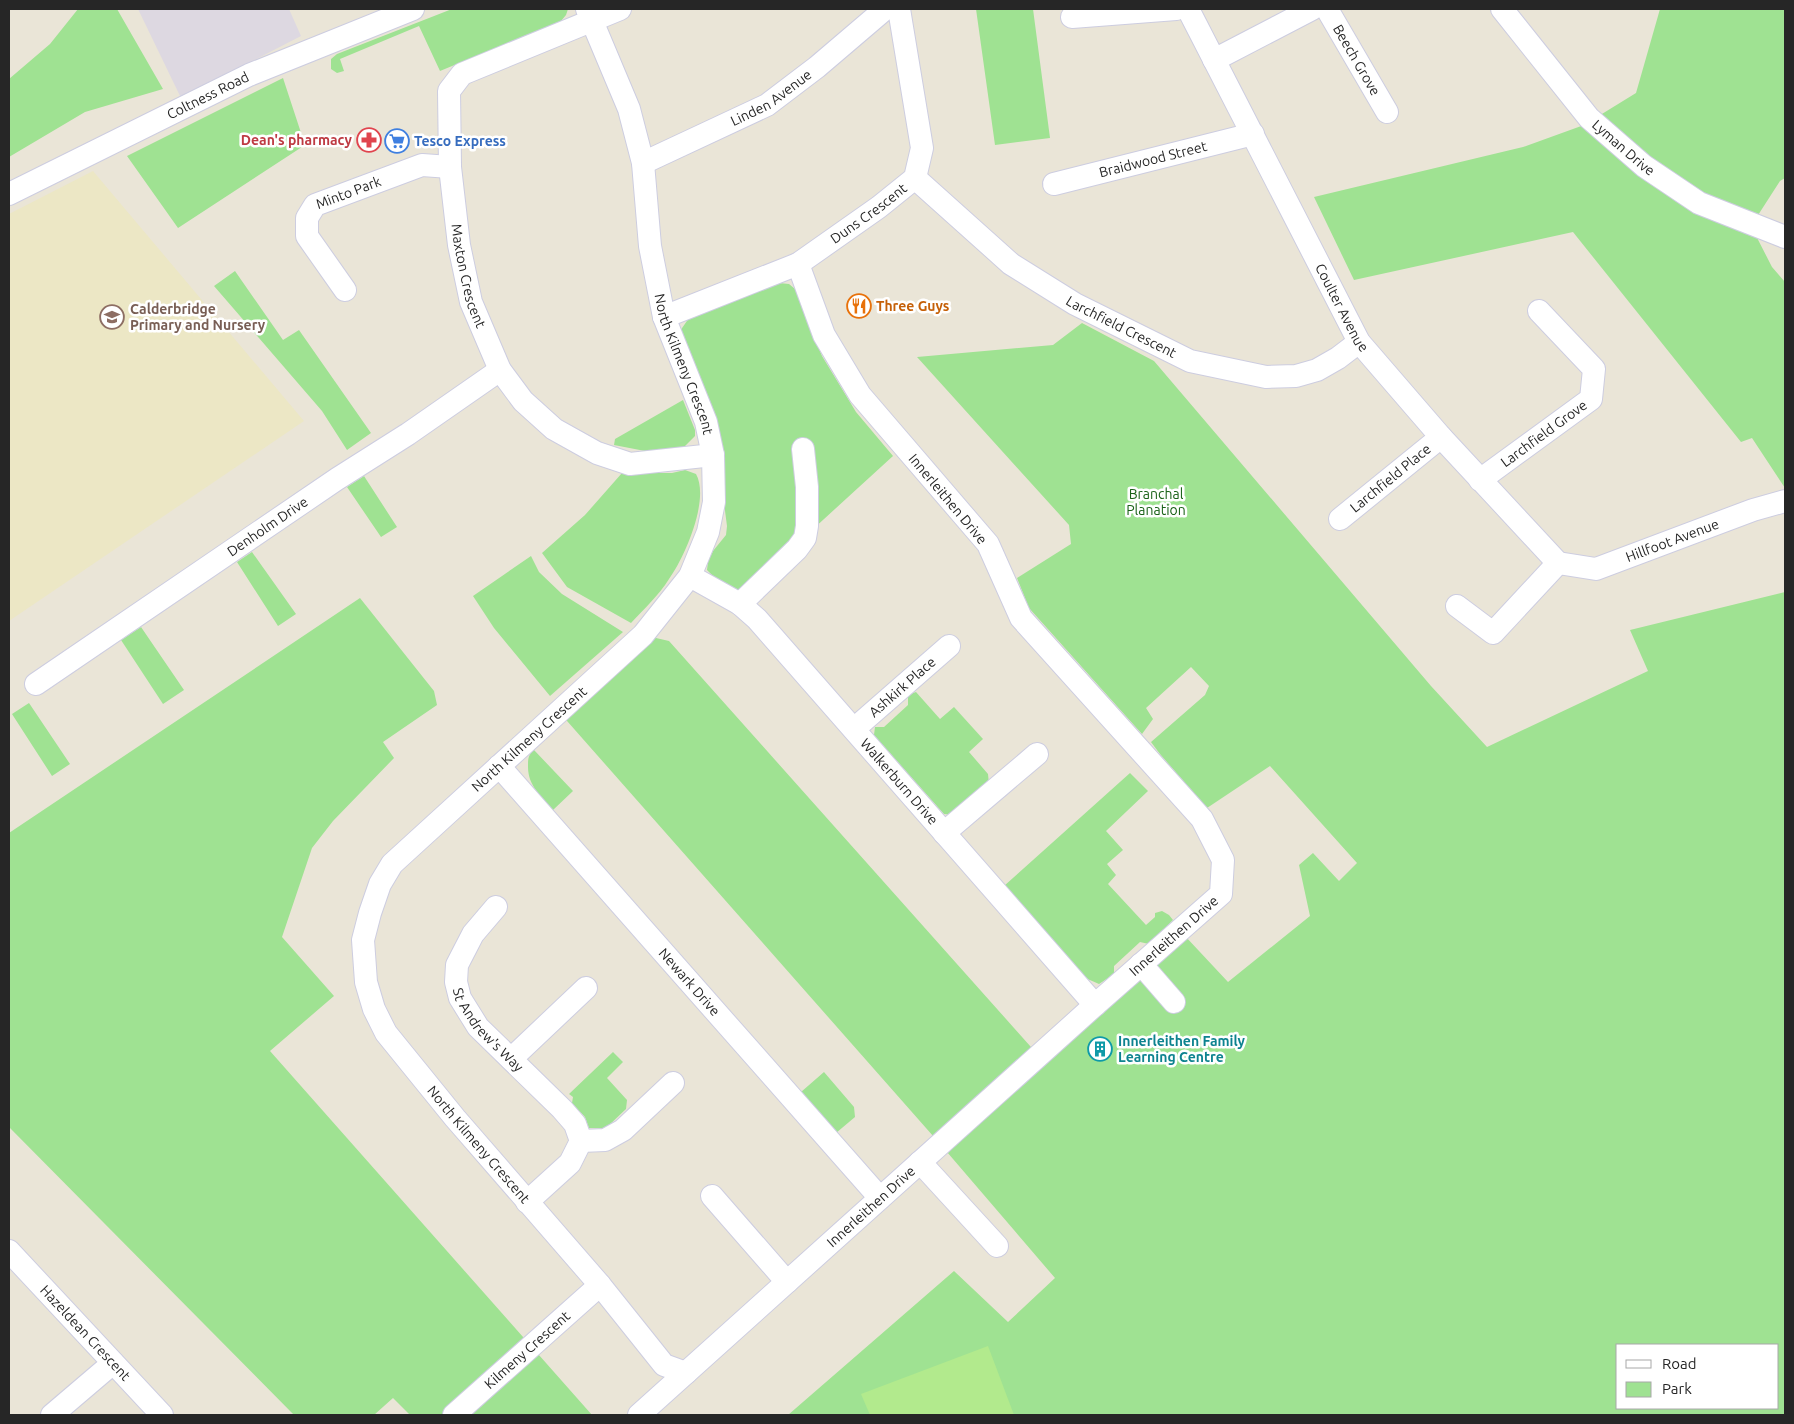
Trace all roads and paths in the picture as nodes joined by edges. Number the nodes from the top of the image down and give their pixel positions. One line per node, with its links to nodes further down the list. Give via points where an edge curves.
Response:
1 (413, 9): 19 (street, Coltness Road, via 250,75)
2 (620, 9): 10 (street)
3 (885, 9): 15 (street, Linden Avenue, via 767,105)
4 (899, 9): 17 (street, Duns Crescent, via 922,148)
5 (1176, 9): 11 (street)
6 (1188, 9): 12 (street, Coulter Avenue)
7 (1312, 9): 12 (street)
8 (1327, 9): 13 (street, Beech Grove)
9 (1502, 9): 20 (street, Lyman Drive, via 1589,118 1644,166 1699,202)
10 (589, 14): 15 (street, North Kilmeny Crescent, via 629,109); 16 (street, Maxton Crescent, via 462,74 449,91)
11 (1072, 17)
12 (1214, 60): 14 (street, Coulter Avenue)
13 (1386, 112)
14 (1253, 134): 18 (street, Braidwood Street); 25 (street, Coulter Avenue)
15 (643, 164): 24 (street, North Kilmeny Crescent, via 650,246)
16 (450, 166): 22 (street, Minto Park, via 422,165 315,205 307,218 307,236); 26 (street, Maxton Crescent, via 459,245 470,302)
17 (915, 178): 21 (street, Duns Crescent); 25 (street, Larchfield Crescent, via 1011,264 1074,304 1190,361 1266,377 1296,376 1317,370)
18 (1054, 184)
19 (9, 194)
20 (1785, 237)
21 (798, 264): 24 (street, Duns Crescent); 44 (street, Innerleithen Drive, via 824,336 860,395 988,544 1020,618 1202,819 1223,860 1220,894)
22 (345, 290)
23 (1540, 311): 30 (street, Larchfield Grove, via 1594,370 1591,399)
24 (664, 317): 29 (street, North Kilmeny Crescent, via 706,422)
25 (1358, 342): 27 (street, Coulter Avenue)
26 (500, 370): 29 (street, Maxton Crescent, via 523,401 554,429 597,453 630,464); 38 (street, Denholm Drive)
27 (1441, 437): 30 (street, Coulter Avenue); 32 (street, Larchfield Place)
28 (803, 449): 35 (street, via 807,486 805,538)
29 (713, 455): 34 (street, North Kilmeny Crescent, via 714,502 708,532)
30 (1480, 480): 33 (street, Coulter Avenue)
31 (1785, 501): 33 (street, Hillfoot Avenue, via 1596,569)
32 (1340, 520)
33 (1558, 563): 36 (street, via 1493,634)
34 (690, 576): 35 (street, Walkerburn Drive); 41 (street, North Kilmeny Crescent, via 643,635)
35 (740, 604): 39 (street, Walkerburn Drive)
36 (1457, 606)
37 (949, 646): 39 (street, Ashkirk Place)
38 (36, 684)
39 (854, 729): 42 (street, Walkerburn Drive)
40 (1037, 754): 42 (street)
41 (499, 766): 53 (street, Newark Drive); 54 (street, North Kilmeny Crescent, via 392,864 380,884 363,940 366,982 386,1033)
42 (944, 833): 47 (street, Walkerburn Drive)
43 (496, 907): 48 (street, St Andrew's Way, via 464,949 457,965 456,982 460,998 478,1027)
44 (1141, 964): 46 (street); 47 (street, Innerleithen Drive)
45 (586, 988): 48 (street)
46 (1174, 1002)
47 (1095, 1004): 51 (street, Innerleithen Drive)
48 (511, 1059): 50 (street, St Andrew's Way, via 575,1124)
49 (674, 1083): 50 (street, via 613,1137)
50 (581, 1141): 54 (street, via 570,1163)
51 (920, 1162): 53 (street, Innerleithen Drive); 55 (street)
52 (712, 1196): 57 (street)
53 (880, 1198): 57 (street, Innerleithen Drive)
54 (527, 1202): 58 (street, North Kilmeny Crescent)
55 (997, 1246)
56 (9, 1251): 59 (street, Hazeldean Crescent)
57 (787, 1282): 60 (street, Innerleithen Drive)
58 (600, 1285): 60 (street, North Kilmeny Crescent, via 664,1365); 63 (street, Kilmeny Crescent)
59 (112, 1363): 61 (street); 62 (street, Hazeldean Crescent)
60 (686, 1373): 64 (street, Innerleithen Drive)
61 (52, 1415)
62 (162, 1415)
63 (454, 1415)
64 (639, 1415)

